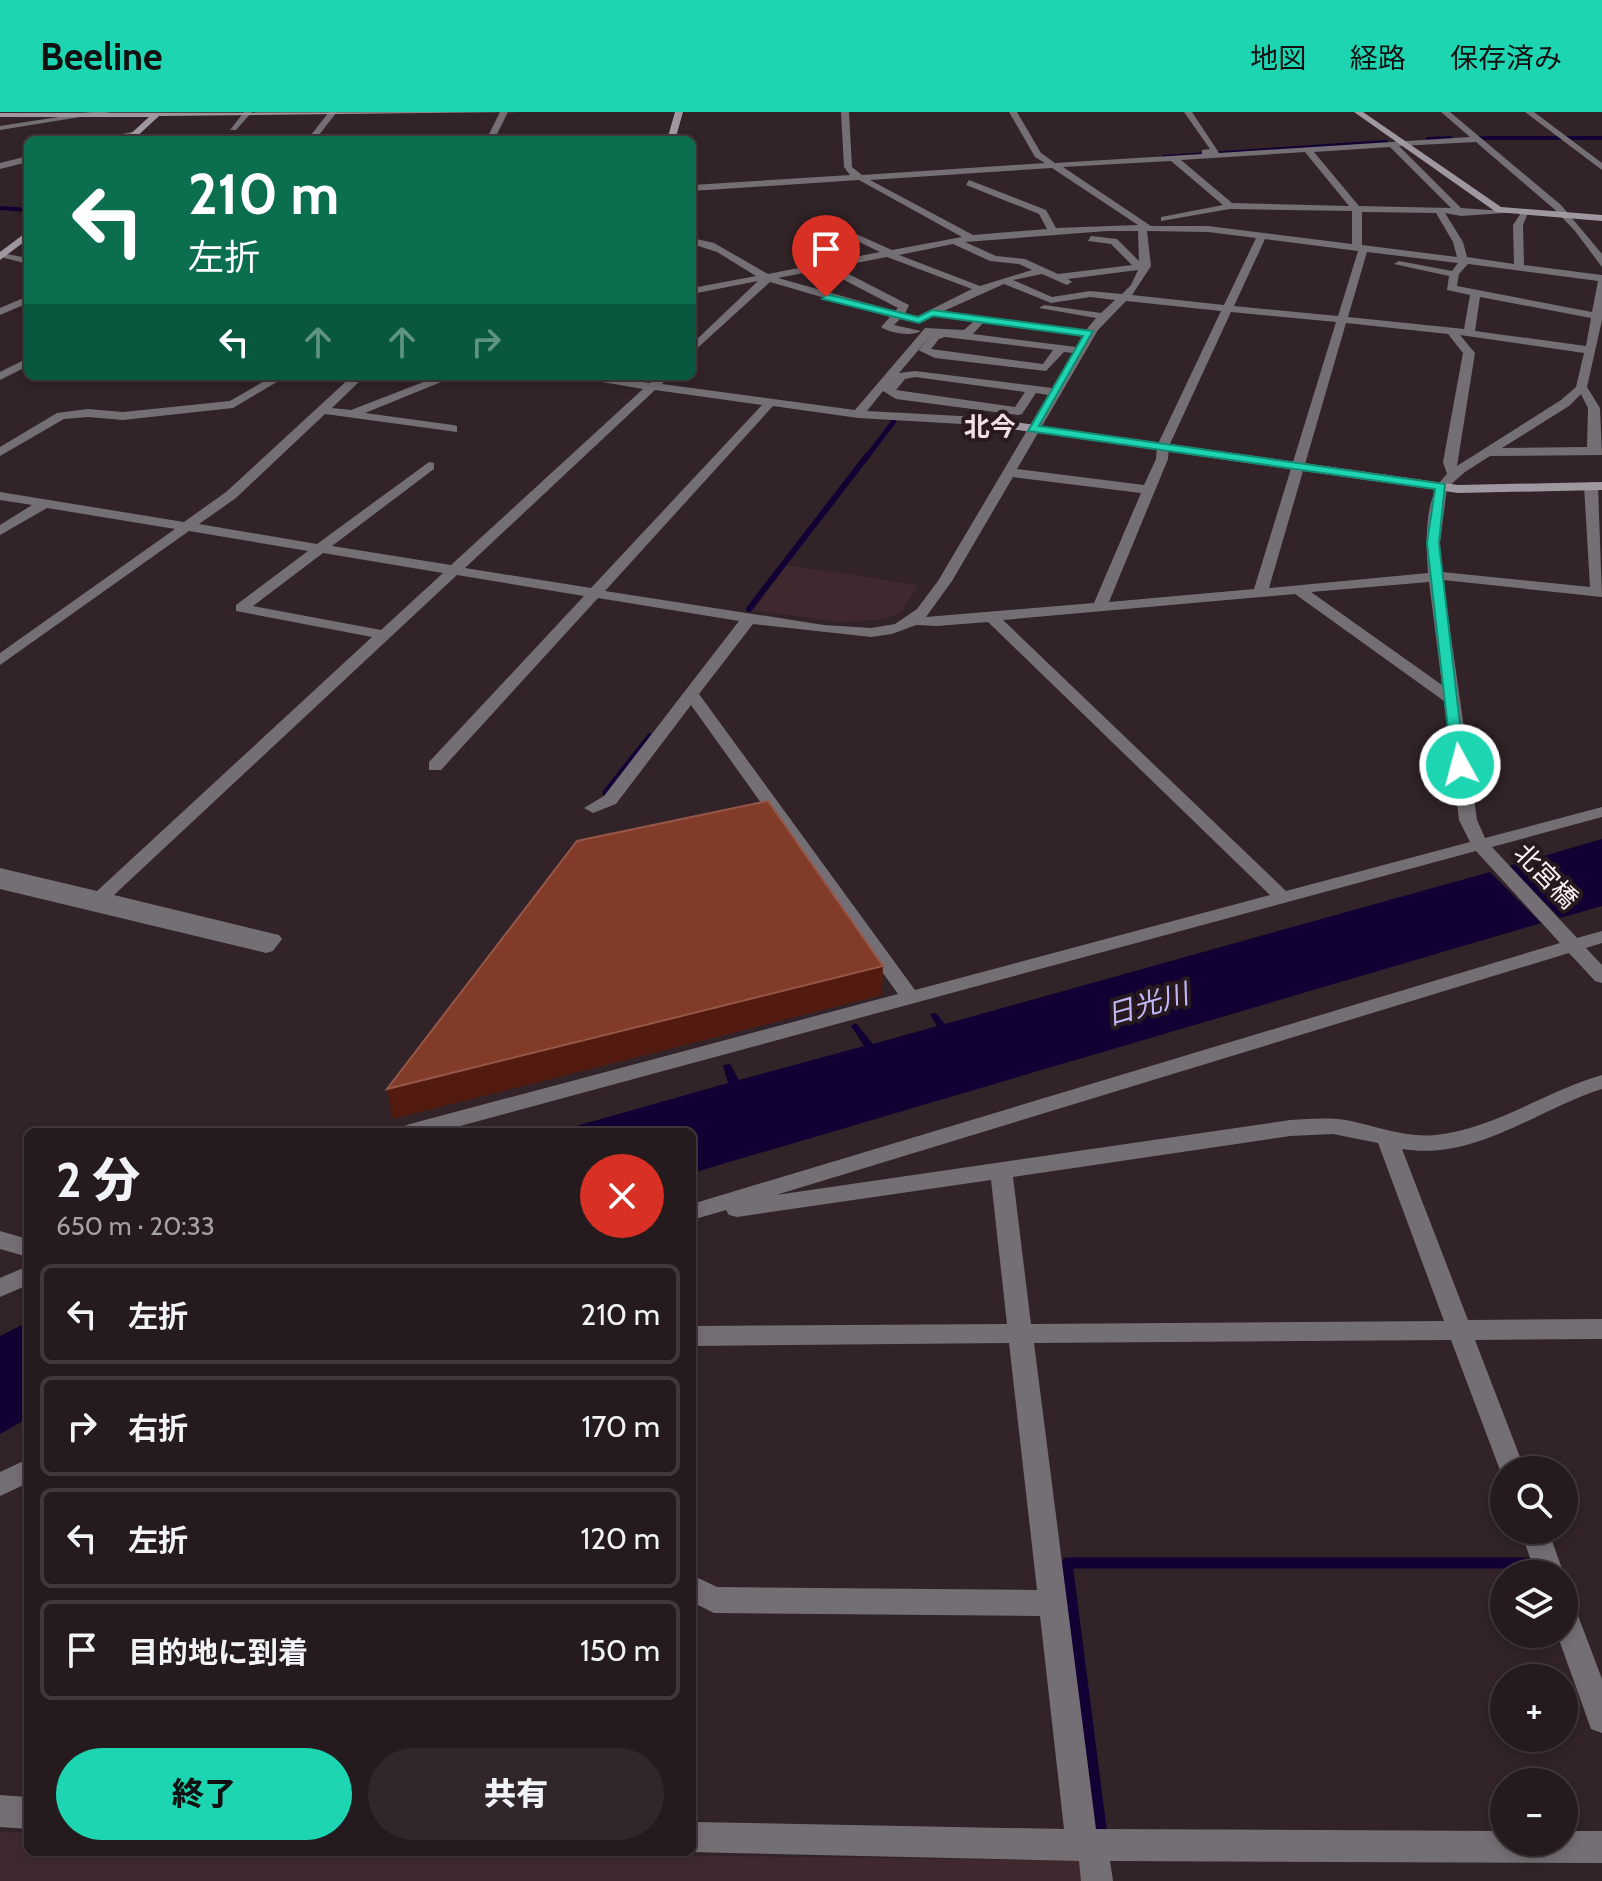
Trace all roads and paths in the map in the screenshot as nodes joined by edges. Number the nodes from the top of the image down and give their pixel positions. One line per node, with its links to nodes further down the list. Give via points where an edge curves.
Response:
1 (107, 112): 18 (street)
2 (332, 112): 3 (main road); 15 (main road); 22 (street)
3 (413, 112): 4 (main road)
4 (504, 112): 5 (main road); 23 (street)
5 (516, 112)
6 (679, 112): 24 (main road)
7 (845, 112): 37 (street, via 848,167)
8 (1013, 112): 34 (street, via 1034,151)
9 (1188, 112): 34 (street, via 1216,151)
10 (1358, 112): 28 (main road)
11 (1372, 112): 27 (main road)
12 (1445, 112): 26 (street)
13 (1529, 112): 36 (street)
14 (158, 113): 15 (main road); 18 (main road); 21 (main road)
15 (247, 113): 19 (street)
16 (42, 114): 17 (main road); 18 (main road)
17 (0, 115)
18 (83, 116): 20 (street)
19 (233, 128)
20 (0, 130): 25 (street)
21 (133, 136)
22 (314, 136)
23 (492, 136)
24 (672, 136)
25 (22, 137)
26 (1476, 138): 27 (street); 46 (street)
27 (1416, 142): 28 (street); 45 (main road)
28 (1396, 143): 29 (street); 44 (street); 45 (main road, via 1499,210)
29 (1306, 148): 30 (street); 42 (street)
30 (1172, 157): 34 (street); 40 (street)
31 (0, 158): 33 (street)
32 (24, 160): 33 (street)
33 (14, 163): 35 (street)
34 (1050, 164): 37 (street); 48 (street)
35 (0, 166)
36 (1602, 167)
37 (856, 176): 39 (street); 58 (street)
38 (969, 183): 49 (street, via 1043,212)
39 (696, 187)
40 (1230, 206): 41 (street); 48 (street)
41 (1254, 207): 42 (street); 51 (street)
42 (1357, 209): 43 (street); 59 (street)
43 (1440, 212): 44 (street); 64 (street)
44 (1461, 213): 45 (street)
45 (1518, 213): 46 (main road); 68 (street)
46 (1566, 216): 47 (main road); 65 (street)
47 (1602, 218)
48 (1142, 227): 49 (street); 51 (street); 57 (street); 73 (street)
49 (1053, 231): 50 (street)
50 (1002, 234): 57 (street); 58 (street)
51 (1258, 234): 59 (street); 85 (street)
52 (24, 236): 53 (main road)
53 (0, 237)
54 (856, 237): 60 (street)
55 (24, 238): 61 (main road)
56 (696, 241): 72 (street)
57 (1114, 241): 73 (street)
58 (971, 243): 60 (street, via 954,241); 62 (street); 70 (street, via 994,259 1021,261)
59 (1361, 250): 64 (street); 71 (street); 92 (street)
60 (889, 254): 67 (street); 69 (street)
61 (2, 256): 63 (street)
62 (939, 257)
63 (24, 260)
64 (1464, 260): 68 (street); 71 (street)
65 (1602, 264)
66 (951, 265): 69 (street)
67 (825, 266): 72 (street); 88 (street, via 905,307)
68 (1519, 267): 74 (street)
69 (934, 271): 76 (street)
70 (1043, 271): 73 (street, via 1062,279); 75 (street)
71 (1454, 274): 78 (street, via 1451,288)
72 (767, 278): 77 (street); 88 (street); 97 (street)
73 (1149, 278): 79 (street); 80 (street)
74 (1602, 280): 90 (street)
75 (1006, 281): 76 (street); 79 (street, via 1051,300 1090,294)
76 (980, 289): 87 (street)
77 (696, 290)
78 (1475, 293): 90 (street); 96 (street)
79 (1123, 299): 80 (street); 89 (street)
80 (1138, 300): 85 (street)
81 (0, 301): 82 (street)
82 (24, 302)
83 (24, 302): 86 (street)
84 (1043, 308): 89 (street)
85 (1228, 310): 92 (street); 121 (street)
86 (0, 312)
87 (932, 313): 88 (street, via 919,320); 91 (street)
88 (896, 314): 93 (street, via 886,327)
89 (1103, 316): 95 (street)
90 (1600, 316): 99 (street)
91 (980, 320): 93 (street, via 967,334); 95 (street)
92 (1343, 322): 94 (street); 125 (street)
93 (927, 332): 117 (street)
94 (1453, 333): 96 (street); 128 (street, via 1469,353 1449,462)
95 (1090, 334): 100 (street)
96 (1469, 334): 99 (street)
97 (696, 346)
98 (1061, 348): 98 (street, via 945,334 924,350 1046,368); 100 (street)
99 (1589, 350): 111 (street)
100 (1079, 351): 113 (street)
101 (24, 363): 103 (street)
102 (0, 367): 103 (street)
103 (14, 369): 104 (street)
104 (0, 377)
105 (274, 380): 123 (street, via 233,404 123,416 61,416)
106 (355, 380): 115 (street)
107 (436, 380): 116 (street)
108 (602, 380): 110 (street)
109 (660, 380): 110 (street)
110 (652, 387): 114 (street); 137 (street)
111 (1581, 388): 122 (street, via 1592,397); 124 (street)
112 (1033, 389): 112 (street, via 915,374 901,376 889,391 1018,411); 113 (street)
113 (1054, 392): 119 (street)
114 (770, 403): 117 (street); 140 (street)
115 (323, 410): 116 (street); 134 (street, via 257,474)
116 (352, 413): 120 (street)
117 (858, 414): 118 (street)
118 (979, 421): 119 (main road)
119 (1032, 428): 121 (main road); 127 (street)
120 (453, 429)
121 (1163, 446): 125 (main road); 131 (street)
122 (1597, 451): 124 (street)
123 (0, 452)
124 (1487, 452): 128 (street)
125 (1300, 465): 130 (main road); 141 (street)
126 (429, 466): 136 (street)
127 (1007, 472): 131 (street); 146 (street, via 945,581)
128 (1454, 475): 130 (street)
129 (1597, 486): 130 (main road); 142 (street)
130 (1441, 487): 138 (street, via 1433,543)
131 (1149, 490): 143 (street)
132 (0, 496): 133 (street)
133 (45, 503): 134 (street); 135 (street)
134 (187, 526): 136 (street); 148 (street)
135 (0, 531)
136 (323, 549): 137 (street); 147 (street, via 241,608)
137 (452, 571): 140 (street); 147 (street)
138 (1436, 579): 139 (street); 142 (street); 150 (street)
139 (1301, 592): 141 (street); 145 (street); 150 (street)
140 (593, 593): 144 (street); 151 (street)
141 (1260, 593): 143 (street)
142 (1600, 593)
143 (1100, 607): 145 (street)
144 (749, 619): 146 (street, via 861,631); 149 (street)
145 (993, 619): 146 (street); 157 (street)
146 (914, 620)
147 (383, 635): 158 (street)
148 (0, 660)
149 (691, 694): 152 (street, via 610,800); 162 (street)
150 (1451, 699): 154 (street, via 1463,795)
151 (435, 766)
152 (593, 808)
153 (1602, 812): 154 (street)
154 (1480, 845): 157 (street); 160 (street, 北宮橋)
155 (0, 873): 158 (street)
156 (0, 883): 158 (street)
157 (1282, 897): 162 (street)
158 (97, 901): 158 (street, via 272,939 266,947)
159 (1602, 937): 160 (street)
160 (1574, 944): 161 (street, 北宮橋); 167 (street)
161 (1602, 977)
162 (911, 998): 164 (street)
163 (1602, 1082): 165 (street, via 1452,1140)
164 (425, 1128)
165 (1387, 1138): 166 (street, via 1317,1126); 174 (street)
166 (1001, 1172): 167 (street, via 732,1210); 175 (street)
167 (715, 1205): 168 (street)
168 (696, 1211)
169 (0, 1240): 170 (street)
170 (24, 1247)
171 (24, 1277): 172 (street)
172 (0, 1288)
173 (1602, 1329): 174 (street)
174 (1461, 1330): 175 (street); 177 (street)
175 (1022, 1332): 176 (street); 181 (street)
176 (696, 1336)
177 (1507, 1456)
178 (24, 1472): 179 (street)
179 (0, 1485)
180 (696, 1590): 181 (street, via 714,1600)
181 (1054, 1603): 187 (street, via 1080,1833)
182 (1576, 1648): 183 (street)
183 (1602, 1719)
184 (0, 1811): 185 (street)
185 (24, 1813)
186 (696, 1838): 187 (street)
187 (1087, 1845): 188 (street); 189 (street)
188 (1602, 1847)
189 (1097, 1881)

